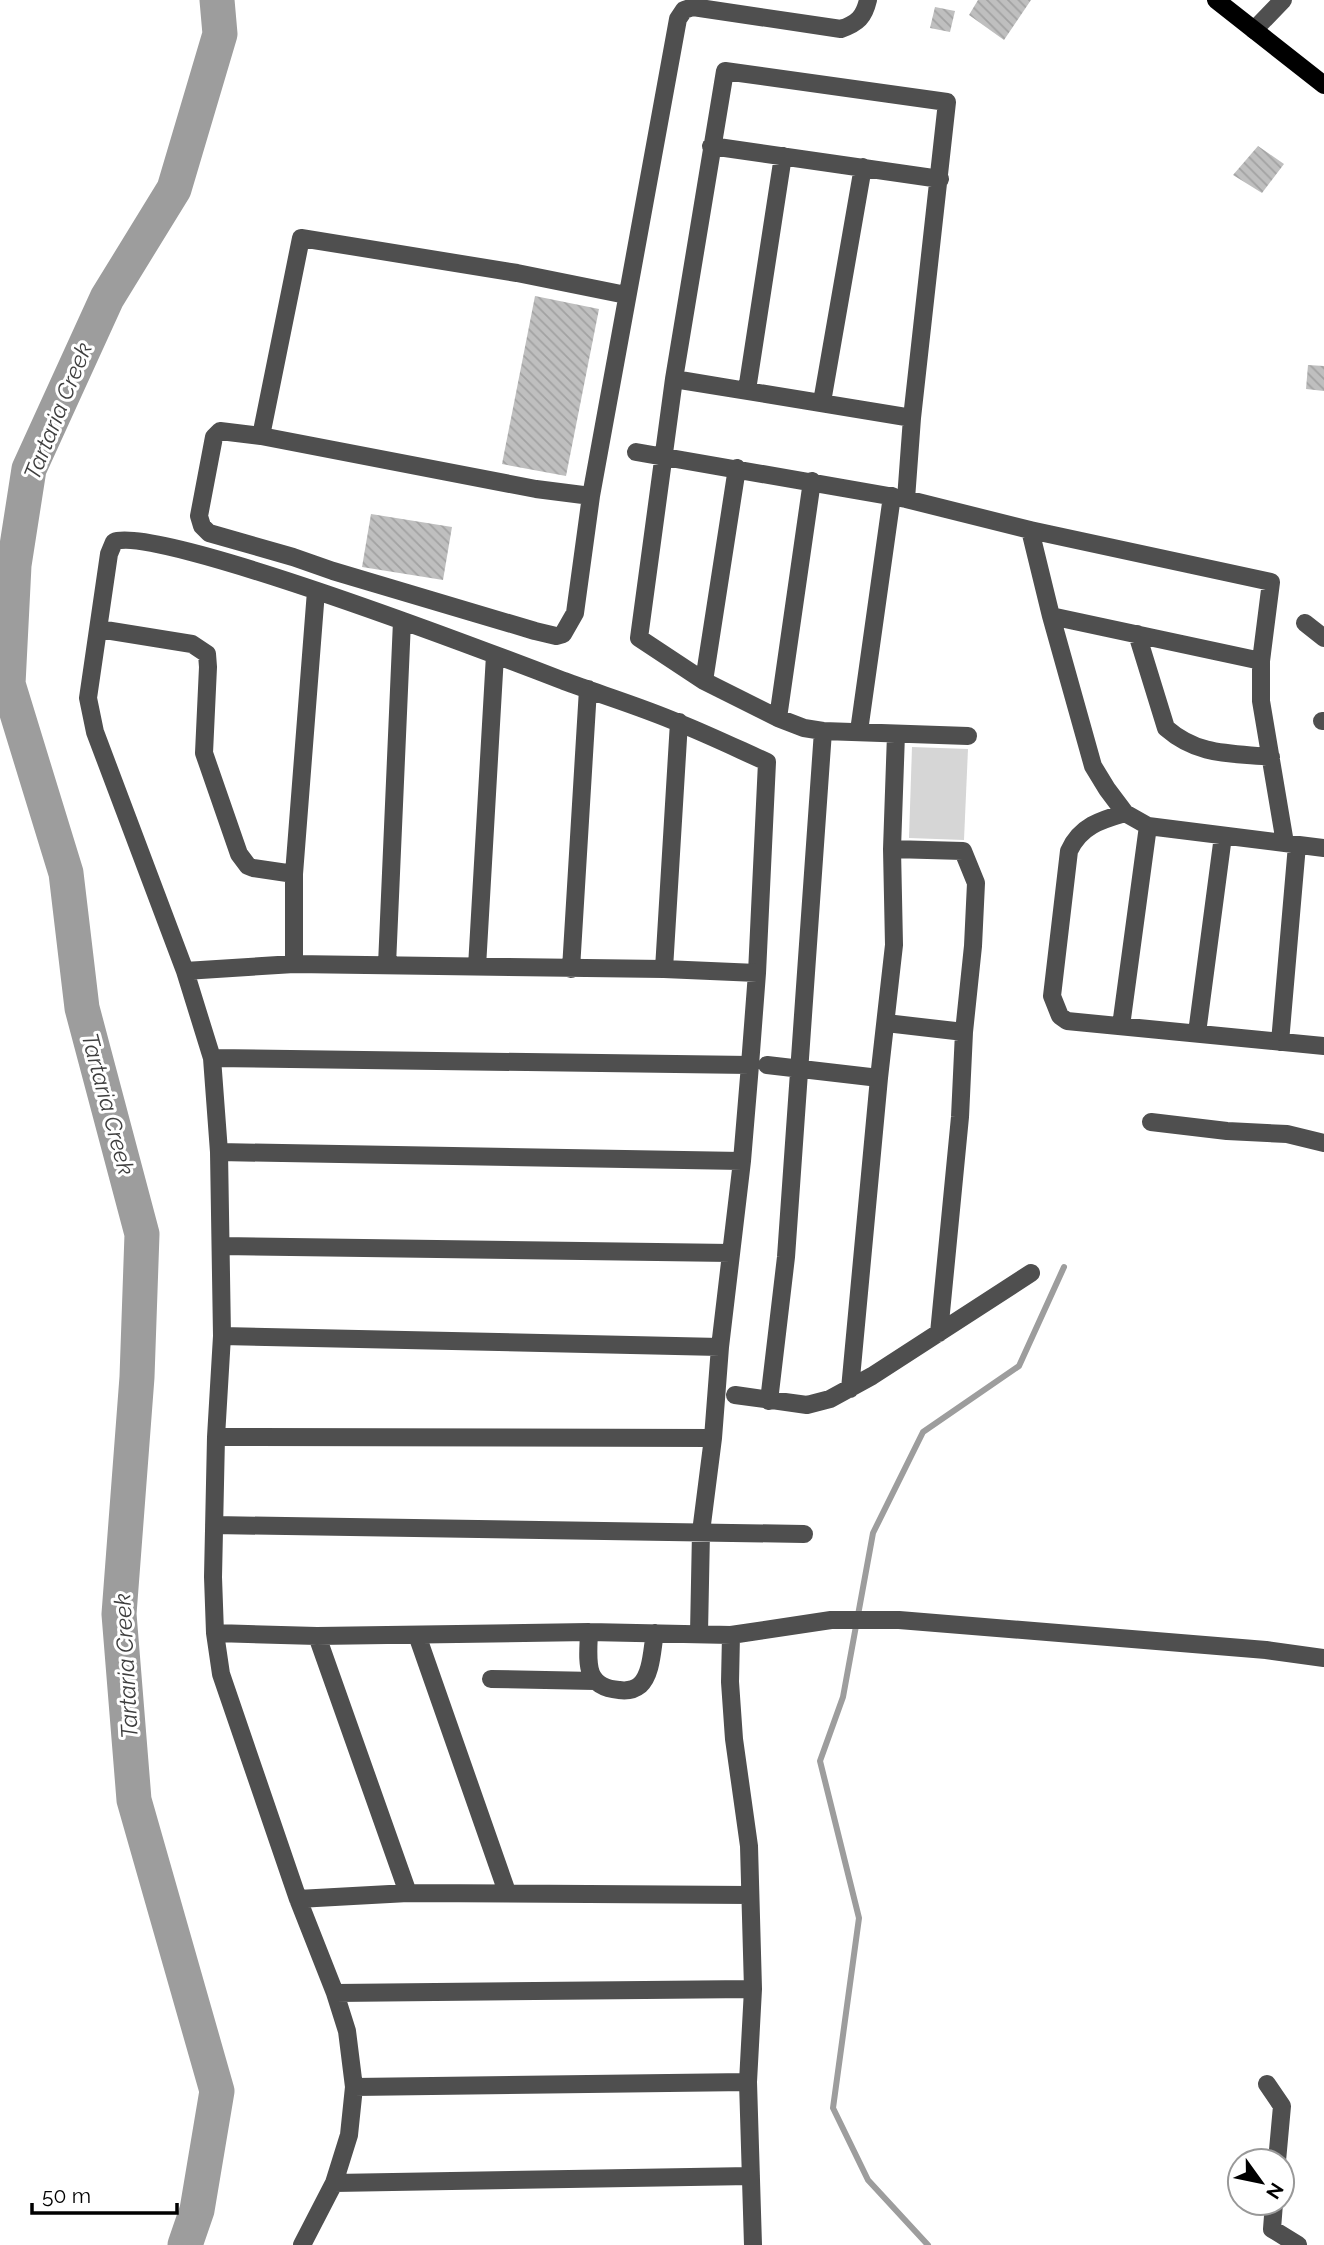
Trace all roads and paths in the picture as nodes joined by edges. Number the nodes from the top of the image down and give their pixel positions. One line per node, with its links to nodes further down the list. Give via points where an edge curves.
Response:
1 (868, 0): 10 (street, via 856,24 841,29 684,10 678,19)
2 (1216, 0): 4 (main road)
3 (1283, 0): 4 (street)
4 (1254, 30): 5 (main road)
5 (1324, 85)
6 (711, 146): 7 (street); 9 (street, via 725,71 947,102); 11 (street)
7 (783, 156): 8 (street); 12 (street)
8 (863, 167): 9 (street); 13 (street)
9 (940, 179): 14 (street)
10 (626, 295): 15 (street, via 301,238); 20 (street)
11 (674, 379): 12 (street); 17 (street)
12 (747, 390): 13 (street)
13 (822, 402): 14 (street)
14 (912, 418): 21 (street)
15 (261, 436): 20 (street); 20 (street, via 220,431 214,436 199,516 209,533 548,635 563,634 575,613)
16 (636, 452): 17 (street)
17 (664, 457): 18 (street); 32 (street, via 639,638)
18 (737, 468): 19 (street); 32 (street)
19 (812, 481): 21 (street); 34 (street)
20 (591, 496)
21 (899, 498): 22 (street); 37 (street)
22 (1030, 530): 24 (street); 31 (street, via 1271,582)
23 (316, 591): 25 (street); 27 (street, via 211,557 120,539 114,541 109,554); 47 (street)
24 (1051, 617): 28 (street); 41 (street, via 1093,766)
25 (402, 621): 30 (street); 49 (street)
26 (1305, 623): 29 (street)
27 (99, 629): 47 (street, via 192,644 206,654 204,753 239,854 253,868); 53 (street, via 88,698 95,732)
28 (1137, 634): 31 (street); 40 (street, via 1166,728 1195,748)
29 (1324, 638)
30 (495, 655): 33 (street); 50 (street)
31 (1261, 661): 40 (street, via 1261,701)
32 (704, 681): 34 (street)
33 (587, 689): 35 (street); 51 (street)
34 (778, 718): 36 (street)
35 (679, 722): 52 (street); 54 (street, via 767,762)
36 (823, 731): 37 (street); 63 (street)
37 (859, 731): 38 (street)
38 (896, 734): 39 (street); 46 (street)
39 (968, 736)
40 (1270, 757): 44 (street)
41 (1125, 813): 42 (street); 56 (street, via 1097,821 1075,838 1069,851 1052,996 1067,1021)
42 (1148, 825): 43 (street); 56 (street)
43 (1223, 836): 44 (street); 58 (street)
44 (1291, 844): 45 (street); 59 (street)
45 (1324, 848)
46 (892, 849): 55 (street, via 894,945); 57 (street, via 963,851 968,862 976,883)
47 (293, 874): 48 (street)
48 (294, 964): 49 (street); 53 (street)
49 (387, 965): 50 (street)
50 (477, 967): 51 (street)
51 (571, 968): 52 (street)
52 (664, 969): 54 (street)
53 (185, 971): 61 (street)
54 (757, 973): 62 (street)
55 (886, 1023): 57 (street); 64 (street)
56 (1121, 1026): 58 (street)
57 (964, 1032): 72 (street)
58 (1197, 1033): 59 (street)
59 (1280, 1042): 60 (street)
60 (1324, 1046)
61 (212, 1058): 62 (street); 67 (street)
62 (759, 1065): 63 (street); 68 (street)
63 (800, 1069): 64 (street); 77 (street, via 786,1258)
64 (879, 1077): 75 (street)
65 (1151, 1122): 66 (street, via 1287,1134)
66 (1324, 1143)
67 (219, 1152): 68 (street); 69 (street)
68 (742, 1161): 70 (street)
69 (221, 1246): 70 (street); 73 (street)
70 (731, 1253): 74 (street)
71 (1031, 1273): 72 (street)
72 (939, 1333): 75 (street)
73 (222, 1336): 74 (street); 78 (street)
74 (720, 1347): 79 (street)
75 (850, 1389): 77 (street, via 817,1404)
76 (735, 1395): 77 (street)
77 (769, 1401)
78 (216, 1437): 79 (street); 80 (street)
79 (713, 1438): 81 (street)
80 (214, 1525): 81 (street); 84 (street)
81 (701, 1532): 82 (street); 86 (street)
82 (804, 1534)
83 (589, 1632): 85 (street); 87 (street); 92 (street)
84 (215, 1633): 89 (street); 96 (street, via 221,1674)
85 (655, 1633): 86 (street); 92 (street, via 645,1678 638,1687 604,1689)
86 (699, 1633): 88 (street)
87 (417, 1635): 89 (street); 93 (street)
88 (731, 1635): 90 (street, via 831,1620 900,1620); 95 (street, via 733,1728 749,1846)
89 (317, 1636): 94 (street)
90 (1324, 1658)
91 (491, 1679): 92 (street)
92 (594, 1681)
93 (506, 1892): 94 (street); 95 (street)
94 (408, 1893): 96 (street)
95 (750, 1895): 97 (street)
96 (298, 1899): 98 (street)
97 (753, 1989): 98 (street); 99 (street)
98 (335, 1993): 101 (street, via 347,2031)
99 (748, 2082): 101 (street); 103 (street)
100 (1267, 2084): 102 (street, via 1282,2106)
101 (354, 2087): 104 (street, via 349,2135)
102 (1278, 2147)
103 (751, 2176): 104 (street); 107 (street)
104 (334, 2183): 106 (street)
105 (1272, 2217): 108 (street, via 1272,2229)
106 (302, 2245)
107 (753, 2245)
108 (1298, 2245)

